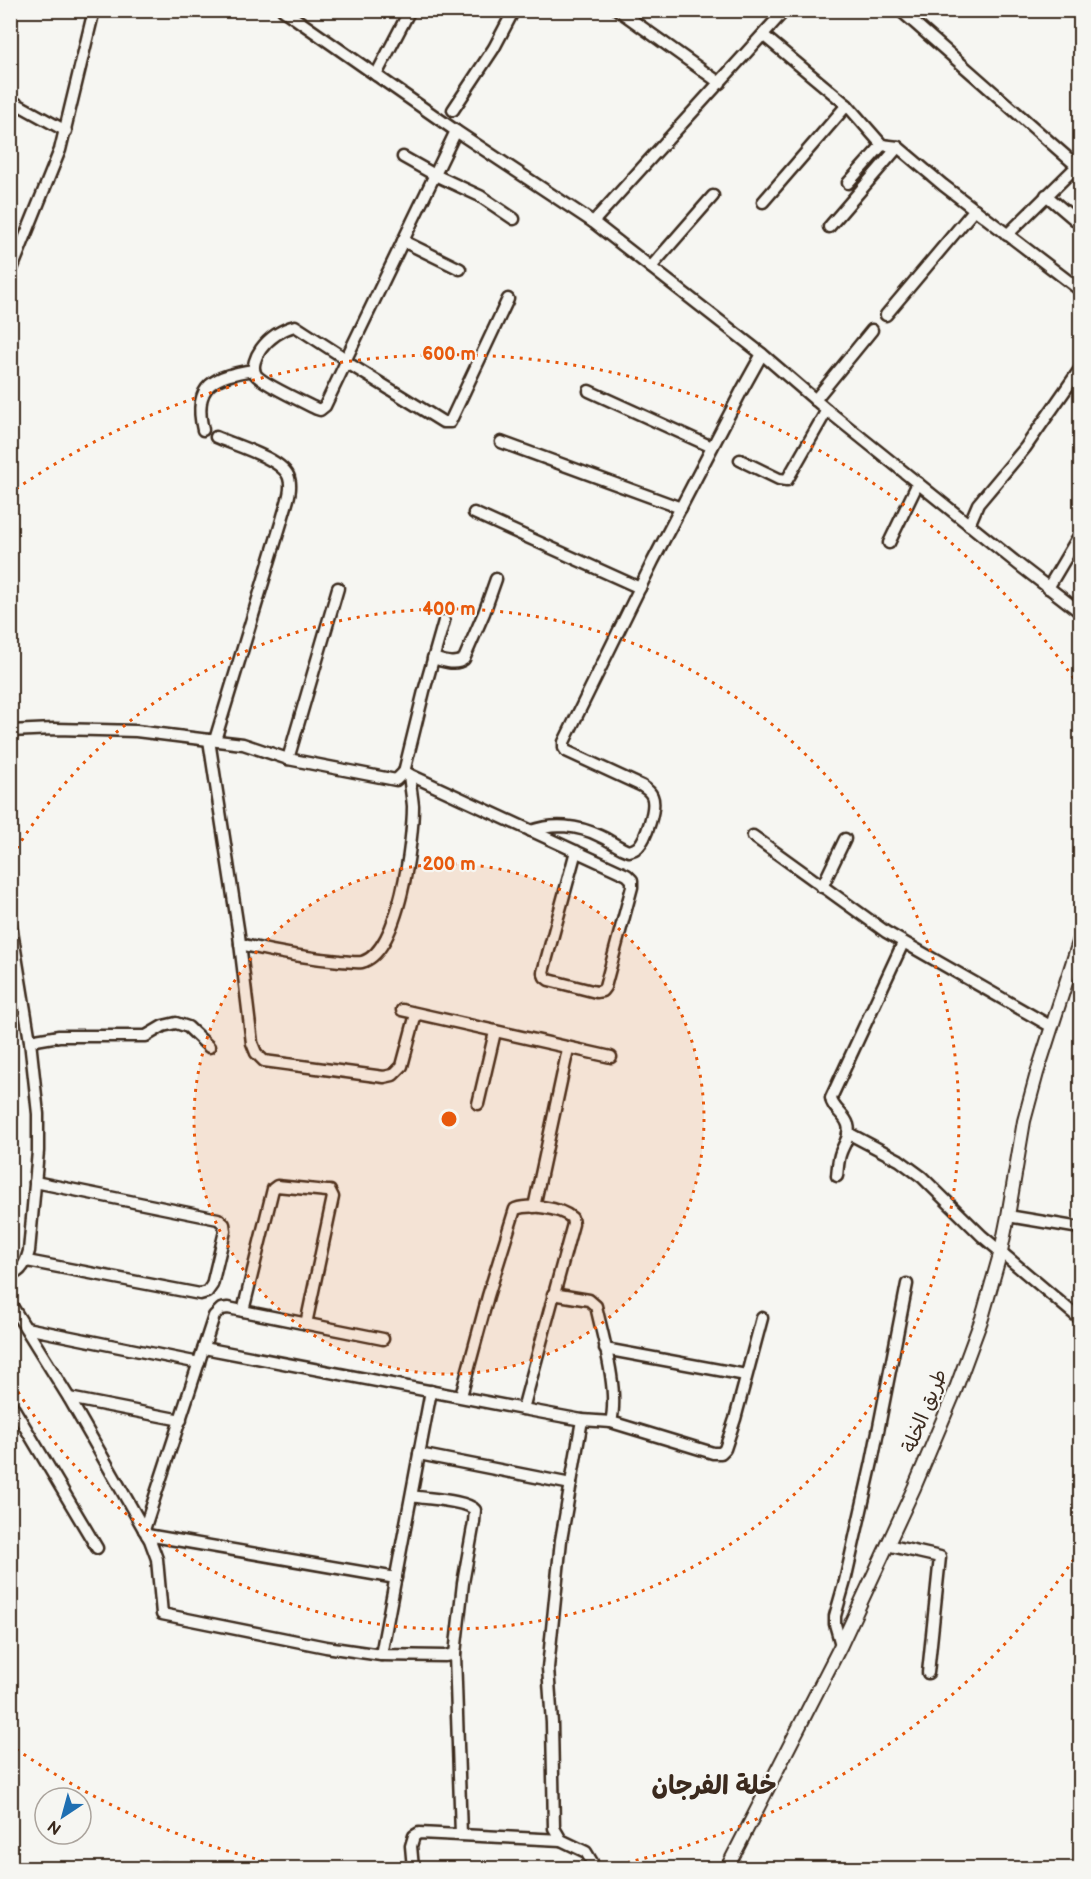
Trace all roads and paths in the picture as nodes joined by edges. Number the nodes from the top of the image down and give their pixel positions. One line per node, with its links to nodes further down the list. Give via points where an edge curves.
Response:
1 (94, 10): 14 (street)
2 (283, 10): 9 (street)
3 (410, 10): 9 (street)
4 (514, 10): 13 (street)
5 (618, 10): 10 (street)
6 (785, 10): 8 (street)
7 (900, 10): 19 (street)
8 (763, 35): 10 (street); 12 (street)
9 (376, 75): 15 (street)
10 (720, 83): 27 (street)
11 (10, 100): 14 (street)
12 (847, 105): 16 (street); 24 (street)
13 (453, 110)
14 (66, 131): 33 (street)
15 (456, 131): 20 (street); 27 (street)
16 (882, 145): 17 (street); 21 (street)
17 (898, 147): 25 (street); 29 (street)
18 (403, 157): 20 (street)
19 (1079, 164): 22 (street)
20 (435, 176): 26 (street, via 480,196); 31 (street)
21 (848, 183)
22 (1046, 195): 28 (street); 30 (street)
23 (713, 196): 32 (street)
24 (764, 202)
25 (975, 209): 30 (street); 37 (street)
26 (514, 219)
27 (593, 222): 32 (street)
28 (1080, 224)
29 (829, 227)
30 (1007, 235): 35 (street)
31 (403, 241): 34 (street); 40 (street)
32 (651, 267): 39 (street)
33 (12, 268)
34 (460, 268)
35 (1080, 290)
36 (508, 299): 40 (street, via 450,422 443,422)
37 (886, 315)
38 (872, 330): 44 (street)
39 (762, 354): 44 (street); 49 (street)
40 (346, 361): 42 (street, via 295,326 266,342 254,362); 42 (street, via 326,406 320,410 261,380)
41 (1080, 369): 54 (street, via 1025,448 978,504)
42 (254, 370): 46 (street, via 221,377 207,388 199,406)
43 (588, 391): 49 (street)
44 (815, 400): 45 (street)
45 (827, 410): 50 (street, via 787,480); 51 (street)
46 (203, 430)
47 (216, 437): 65 (street, via 278,464 289,476 290,488)
48 (501, 442): 52 (street)
49 (712, 447): 52 (street)
50 (740, 460)
51 (918, 483): 54 (street); 56 (street)
52 (681, 508): 59 (street)
53 (474, 513): 59 (street)
54 (969, 525): 60 (street)
55 (1080, 534): 60 (street)
56 (889, 543)
57 (496, 579): 63 (street, via 464,659 452,663)
58 (339, 588): 66 (street)
59 (640, 588): 68 (street, via 563,745 566,751 649,791 653,801 647,831 638,847 629,851 599,835 574,828 547,826)
60 (1048, 588): 61 (street)
61 (1080, 612)
62 (444, 621): 63 (street)
63 (433, 658): 67 (street)
64 (10, 731): 65 (street, via 99,729)
65 (212, 740): 66 (street, via 243,744); 77 (street)
66 (288, 759): 67 (street, via 391,780)
67 (407, 773): 68 (street); 77 (street, via 413,805 407,864 396,918 374,955 359,962 334,960)
68 (531, 831): 71 (street)
69 (753, 836): 72 (street)
70 (845, 839): 72 (street)
71 (576, 851): 71 (street, via 543,972 549,980 596,993 605,987 632,880)
72 (822, 887): 76 (street)
73 (10, 919): 74 (street)
74 (12, 937): 83 (street)
75 (1080, 939): 78 (street, طريق الخلة)
76 (903, 943): 81 (street); 88 (street, via 831,1098 848,1123)
77 (240, 944): 80 (street, via 252,1043 264,1060 384,1077 393,1075 402,1066)
78 (1076, 972): 81 (street, طريق الخلة)
79 (402, 1010): 80 (street)
80 (416, 1014): 82 (street)
81 (1052, 1027): 92 (street, طريق الخلة, via 1024,1120)
82 (495, 1032): 85 (street); 87 (street)
83 (30, 1041): 84 (street, via 59,1036 146,1036 176,1023 188,1027); 90 (street, via 38,1114)
84 (209, 1047)
85 (568, 1048): 86 (street); 91 (street)
86 (611, 1057)
87 (478, 1104)
88 (848, 1133): 89 (street); 94 (street, via 922,1177)
89 (837, 1176)
90 (35, 1182): 95 (street); 95 (street, via 218,1219 225,1231 212,1285 200,1294)
91 (534, 1207): 98 (street, via 564,1212 573,1220); 111 (street, via 514,1210)
92 (1008, 1216): 93 (street); 94 (street, طريق الخلة)
93 (1080, 1227)
94 (1000, 1251): 102 (street); 122 (street, طريق الخلة, via 982,1318 955,1391)
95 (27, 1262): 96 (street)
96 (10, 1275)
97 (907, 1284): 125 (street, via 872,1462 835,1616)
98 (553, 1294): 107 (street, via 589,1300 596,1306); 114 (street)
99 (10, 1302): 104 (street)
100 (243, 1311): 103 (street); 103 (street, via 273,1189 277,1186 330,1191 333,1197); 106 (street, via 223,1308 217,1312)
101 (762, 1318): 109 (street)
102 (1080, 1319)
103 (306, 1324): 105 (street)
104 (26, 1328): 108 (street); 112 (street)
105 (383, 1340)
106 (204, 1348): 108 (street); 110 (street)
107 (605, 1349): 109 (street); 117 (street, via 612,1384)
108 (200, 1363): 115 (street)
109 (746, 1375): 117 (street, via 721,1453)
110 (431, 1390): 111 (street); 118 (street)
111 (461, 1396): 114 (street)
112 (69, 1398): 115 (street); 121 (street)
113 (10, 1402): 123 (street)
114 (523, 1409): 116 (street)
115 (181, 1420): 121 (street)
116 (582, 1420): 117 (street); 119 (street)
117 (611, 1422)
118 (419, 1454): 119 (street); 120 (street)
119 (571, 1484): 130 (street, via 548,1668 554,1828)
120 (412, 1496): 124 (street); 127 (street, via 462,1504 475,1510)
121 (146, 1532): 124 (street); 126 (street, via 157,1559 162,1614)
122 (887, 1545): 125 (street, طريق الخلة); 128 (street, via 940,1557)
123 (97, 1548)
124 (396, 1578): 126 (street)
125 (841, 1645): 135 (street, طريق الخلة)
126 (381, 1654): 127 (street)
127 (455, 1654): 129 (street)
128 (928, 1672)
129 (461, 1835): 130 (street); 133 (street, via 414,1836)
130 (561, 1840): 134 (street, via 586,1852)
131 (161, 1869): 132 (street)
132 (166, 1869)
133 (413, 1869)
134 (591, 1869)
135 (727, 1869)

